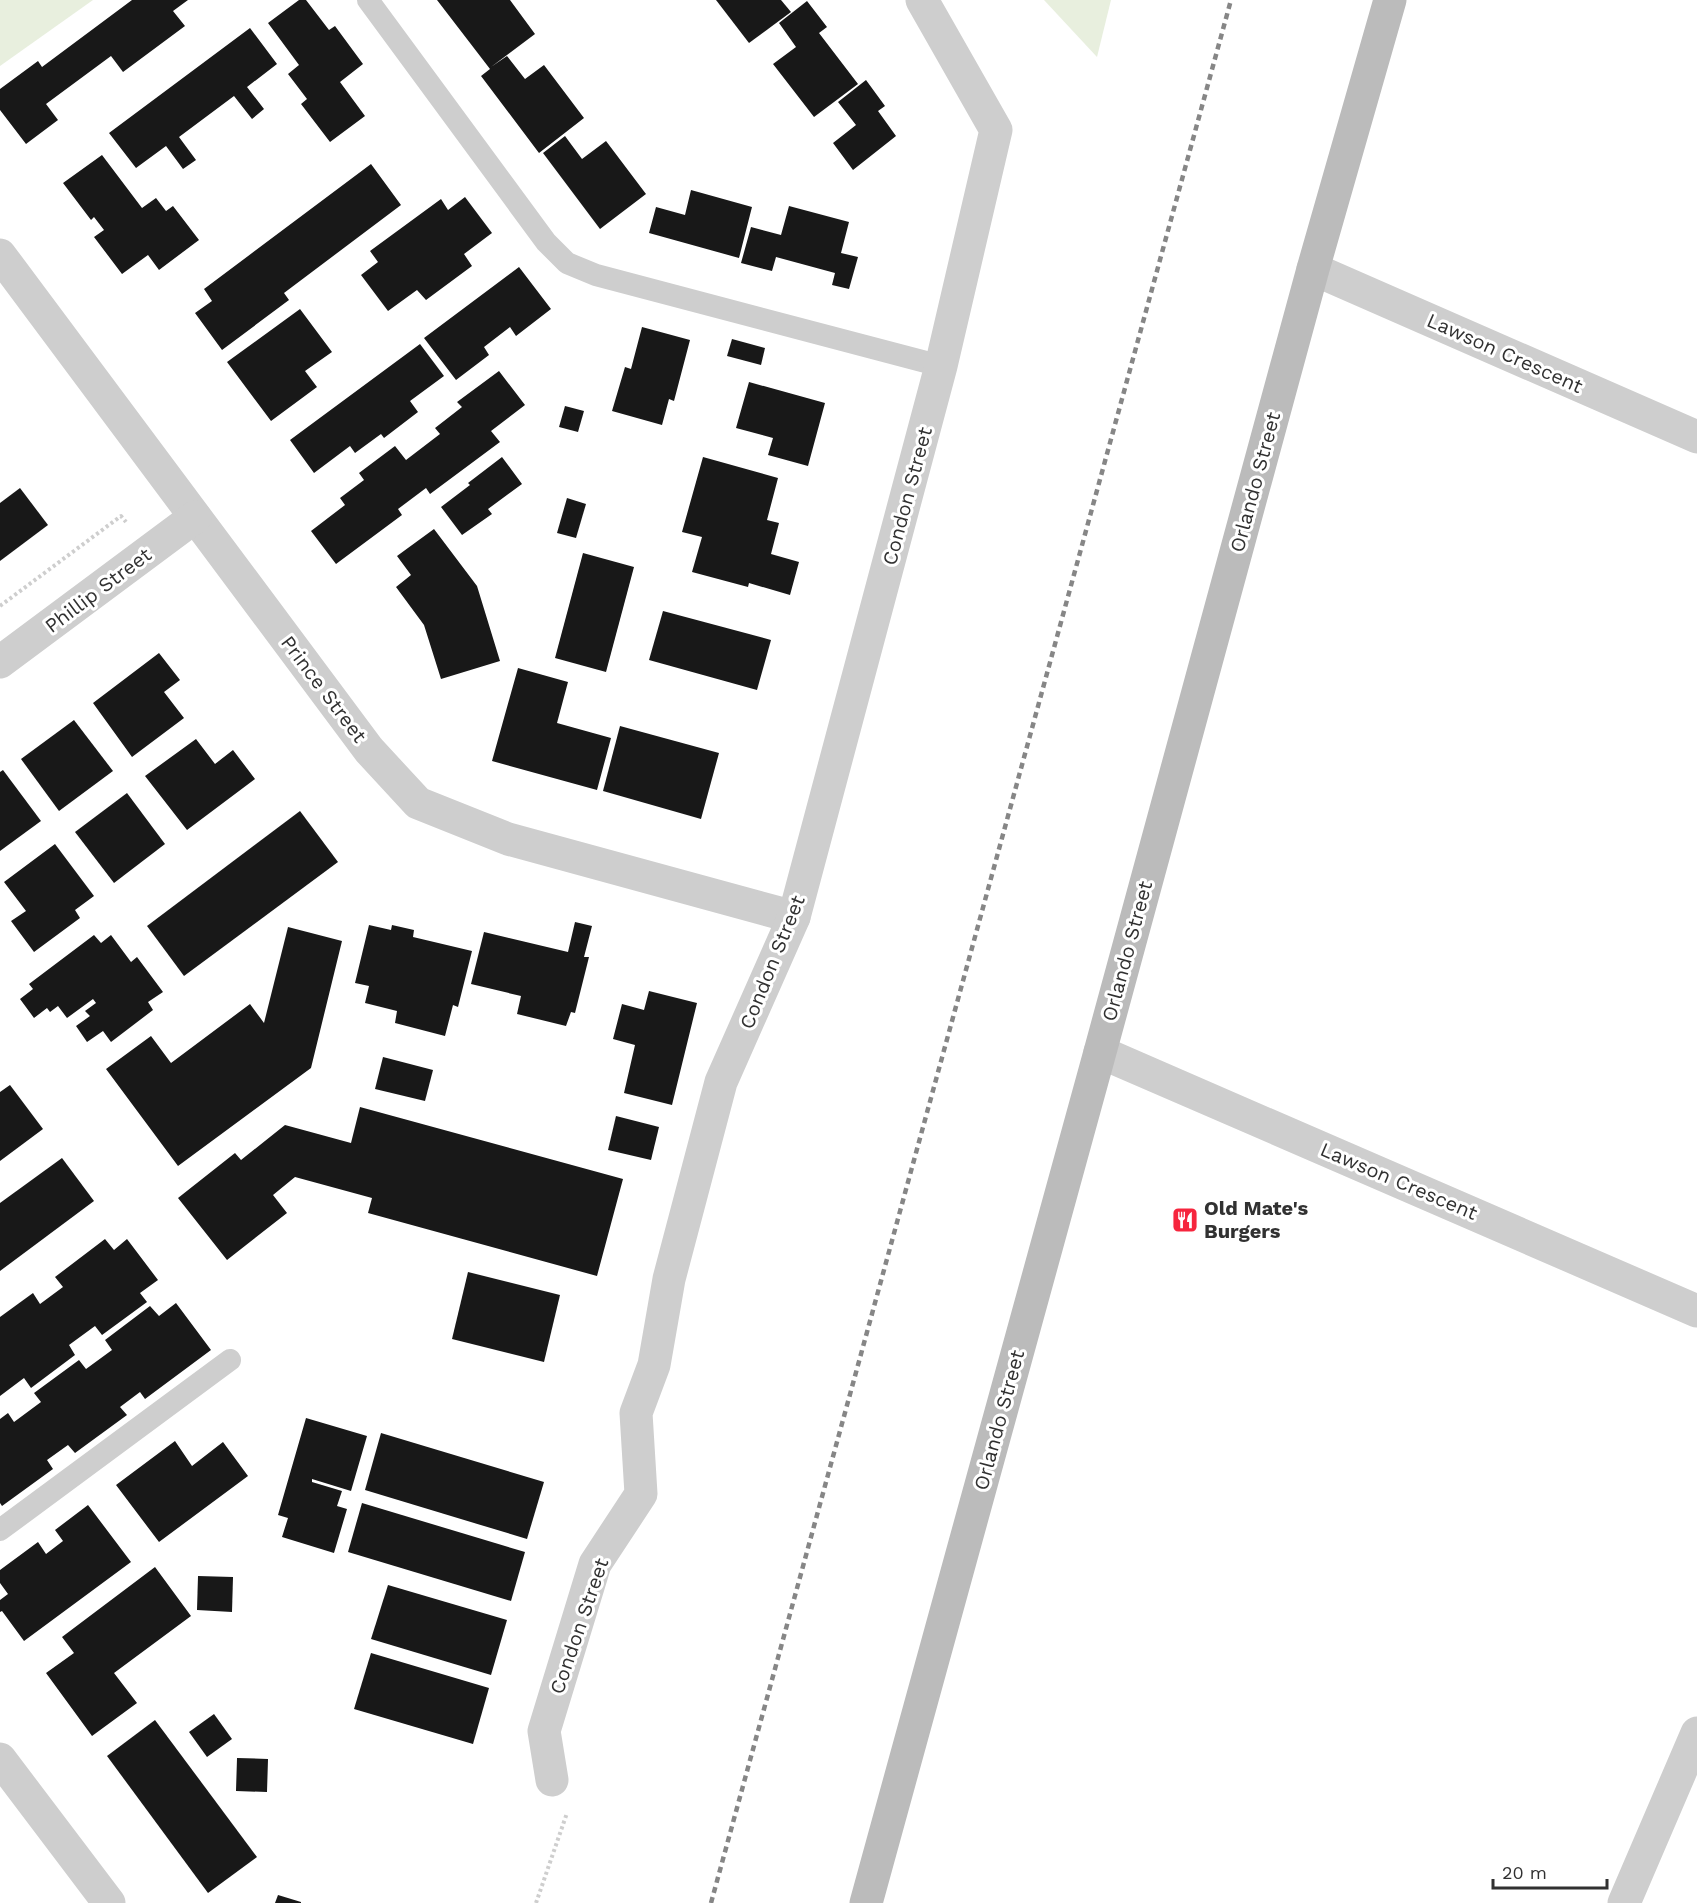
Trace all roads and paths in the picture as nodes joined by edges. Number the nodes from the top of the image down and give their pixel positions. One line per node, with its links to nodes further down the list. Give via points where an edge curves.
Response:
1 (368, 0): 6 (lane, via 546,242 567,263 596,275)
2 (922, 0): 6 (street, Condon Street, via 996,130)
3 (1390, 0): 5 (street, Orlando Street)
4 (0, 255): 8 (street, Prince Street)
5 (1313, 269): 7 (street, Lawson Crescent); 13 (street, Orlando Street)
6 (941, 366): 12 (street, Condon Street)
7 (1697, 437)
8 (195, 517): 11 (street, Phillip Street); 12 (street, Prince Street, via 369,750 418,803 508,839)
9 (130, 528): 10 (path, via 121,516)
10 (0, 606)
11 (0, 662)
12 (794, 917): 19 (street, Condon Street, via 721,1082 669,1279 654,1365 636,1413 641,1494 595,1564 544,1731)
13 (1100, 1052): 14 (street, Lawson Crescent); 22 (street, Orlando Street)
14 (1697, 1311)
15 (230, 1360): 16 (lane)
16 (0, 1530)
17 (1697, 1733): 23 (street)
18 (0, 1759): 20 (street)
19 (552, 1780): 21 (path, via 568,1815)
20 (109, 1903)
21 (536, 1903)
22 (866, 1903)
23 (1624, 1903)

